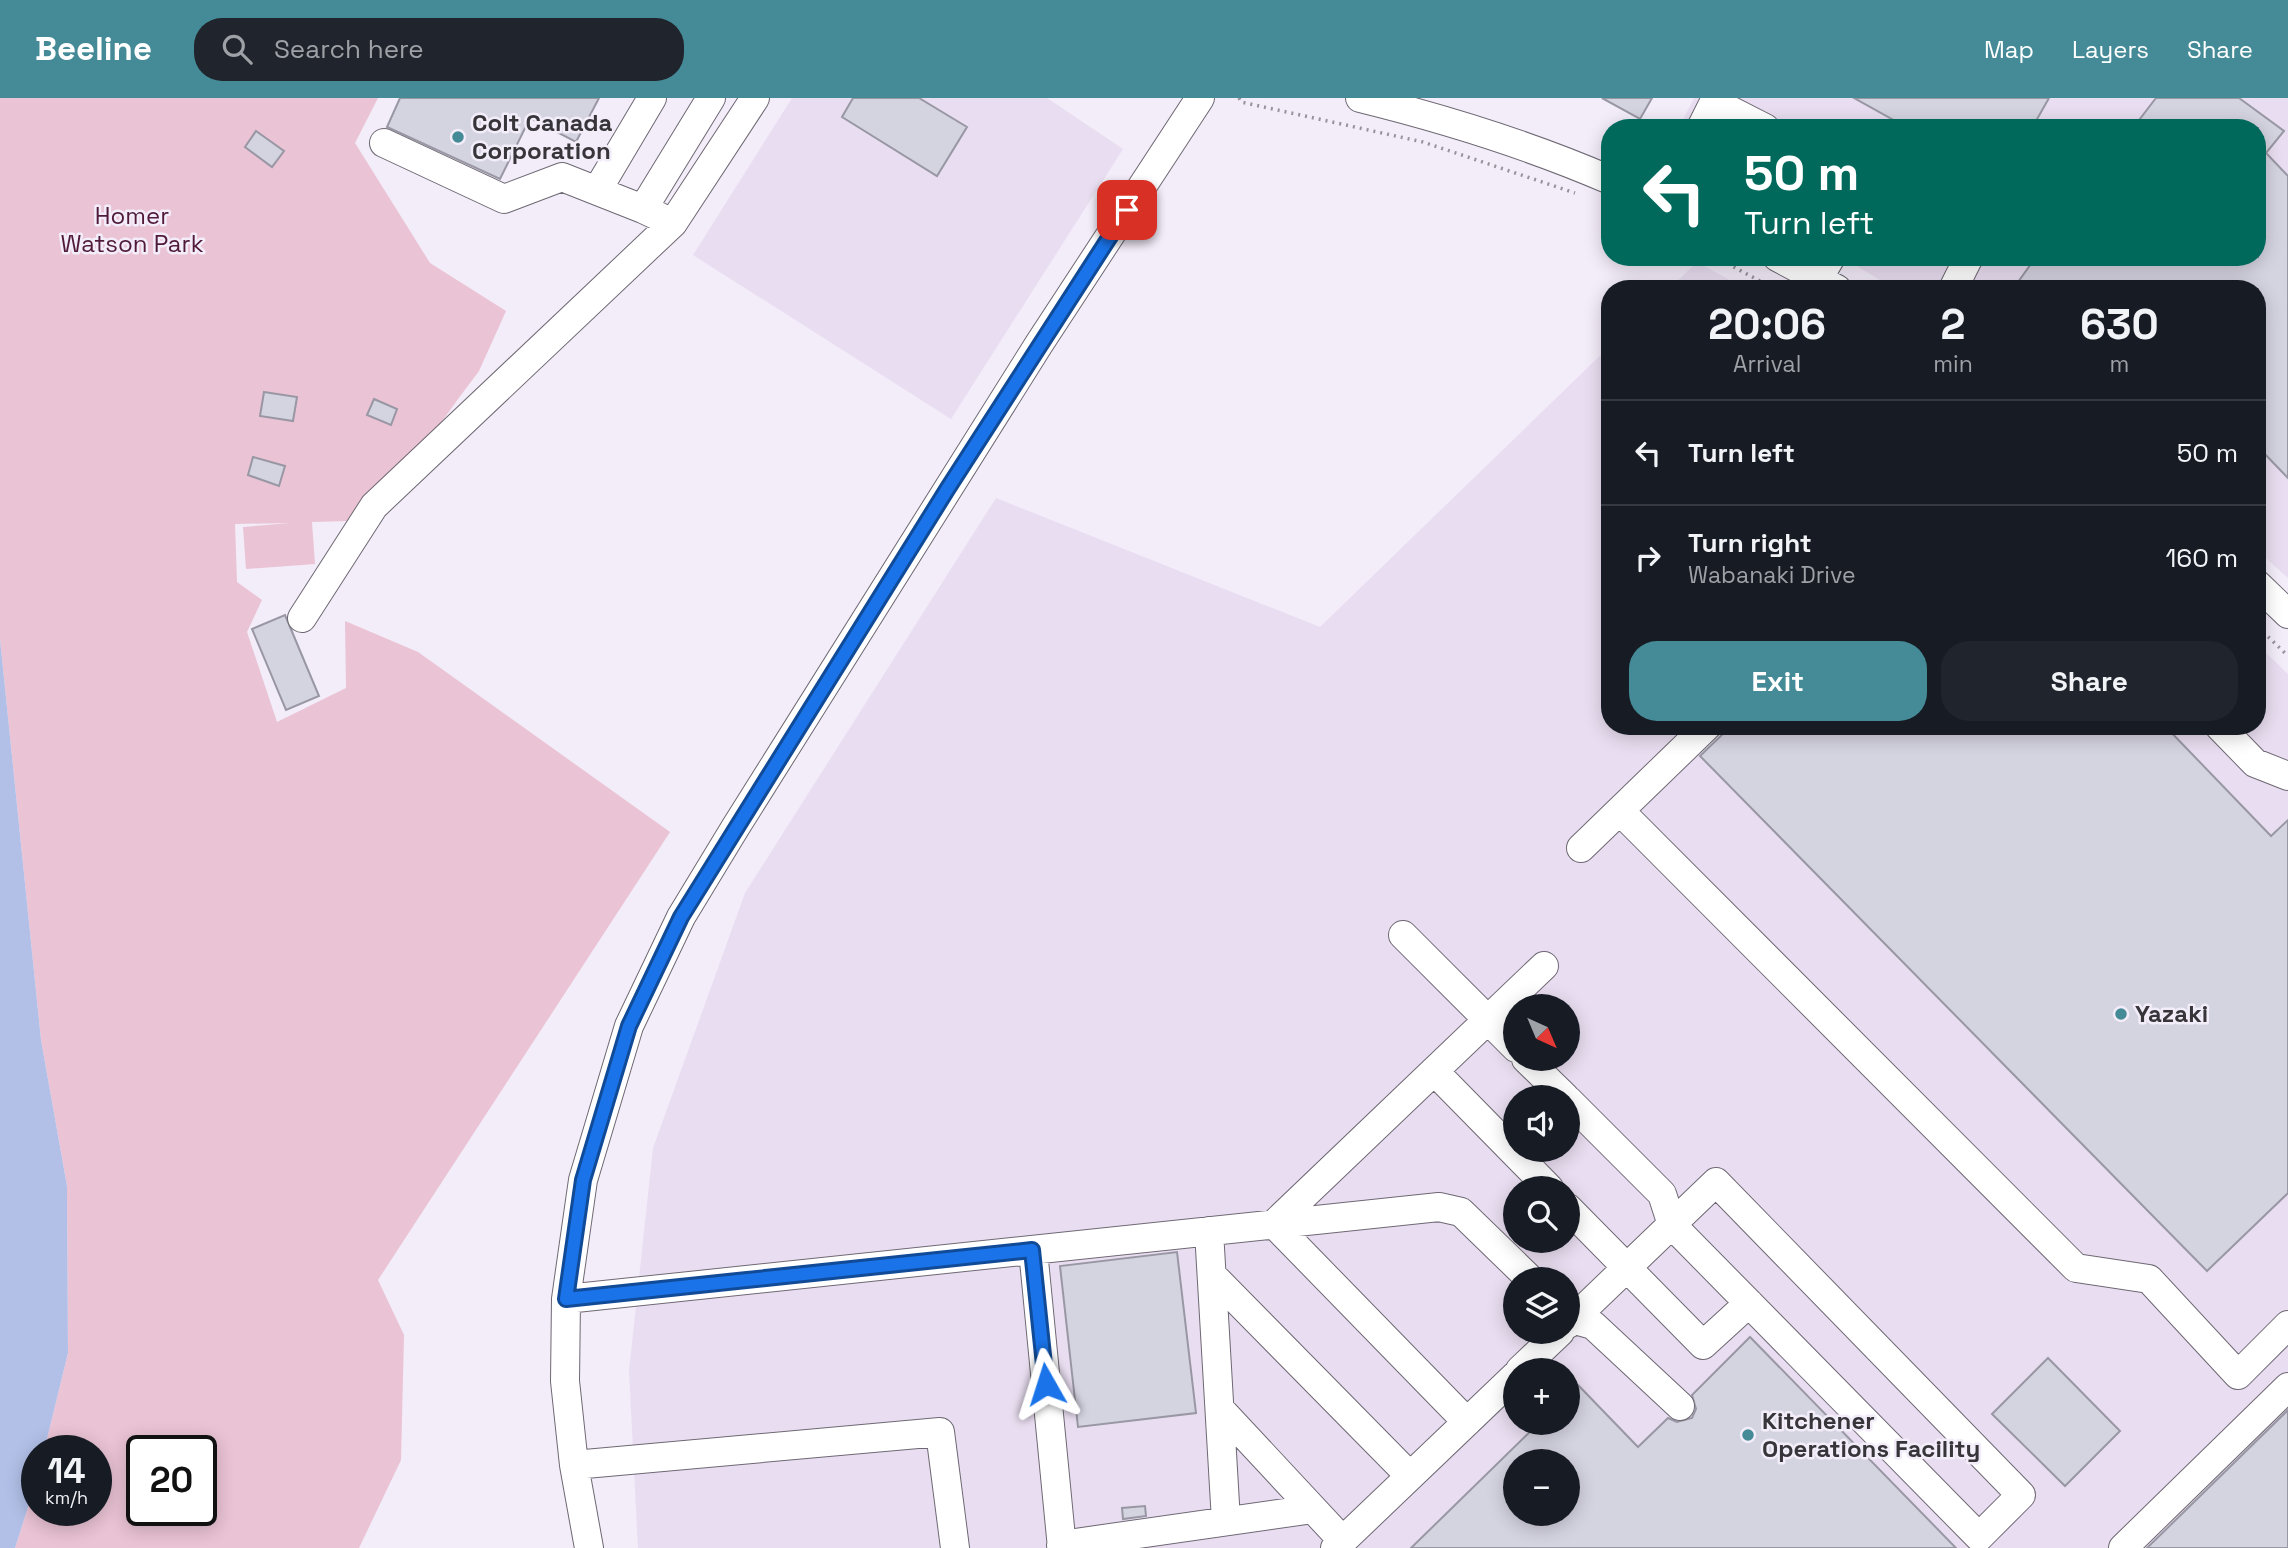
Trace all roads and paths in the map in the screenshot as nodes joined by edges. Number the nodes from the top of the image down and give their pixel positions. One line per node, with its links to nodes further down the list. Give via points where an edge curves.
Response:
1 (652, 98): 12 (street)
2 (711, 98): 14 (street)
3 (755, 98): 15 (street)
4 (1200, 98): 47 (street, via 1026,365 681,917 625,1038 583,1180)
5 (1239, 98): 13 (path, via 1423,142)
6 (1360, 98): 11 (street, via 1550,154)
7 (1715, 100): 8 (street); 9 (street)
8 (1706, 119)
9 (1749, 119)
10 (384, 143): 12 (street, via 505,200 562,177)
11 (1601, 176)
12 (598, 190): 14 (street)
13 (1576, 194)
14 (643, 209): 15 (street)
15 (673, 223): 22 (street, via 374,506)
16 (1732, 266): 19 (path)
17 (1803, 266): 18 (street)
18 (1829, 275)
19 (1757, 280)
20 (2266, 593): 21 (street)
21 (2288, 614)
22 (302, 618)
23 (2266, 635): 24 (path)
24 (2288, 656)
25 (1698, 735): 28 (street)
26 (2228, 735): 27 (street, via 2255,763)
27 (2288, 776)
28 (1620, 811): 29 (street); 51 (street, via 2076,1268 2149,1279 2238,1375)
29 (1581, 848)
30 (1403, 935): 32 (street)
31 (1544, 966): 32 (street)
32 (1488, 1020): 33 (street); 34 (street)
33 (1503, 1035)
34 (1434, 1071): 38 (street); 40 (street)
35 (1538, 1071): 36 (street)
36 (1552, 1085)
37 (1580, 1113): 41 (street, via 1662,1194)
38 (1537, 1176)
39 (1580, 1220): 45 (street)
40 (1274, 1224): 42 (street); 44 (street, via 1439,1207 1461,1212); 58 (street)
41 (1672, 1225): 45 (street); 48 (street); 48 (street, via 1716,1182 2021,1495 1979,1537)
42 (1209, 1231): 43 (street); 46 (street)
43 (1032, 1250): 47 (street); 64 (street)
44 (1518, 1267)
45 (1627, 1268): 48 (street, via 1703,1345); 49 (street)
46 (1212, 1275): 57 (street); 60 (street)
47 (566, 1299): 59 (street, via 565,1381)
48 (1749, 1303)
49 (1580, 1312)
50 (1580, 1324): 56 (street, via 1593,1325)
51 (2288, 1325)
52 (1547, 1344): 53 (street)
53 (1532, 1358)
54 (1503, 1387): 58 (street)
55 (2288, 1387): 67 (street)
56 (1680, 1406)
57 (1220, 1409): 61 (street); 62 (street)
58 (1467, 1422): 60 (street)
59 (573, 1465): 65 (street); 66 (street, via 940,1433)
60 (1410, 1476): 63 (street)
61 (1313, 1509): 62 (street); 63 (street)
62 (1226, 1521): 64 (street)
63 (1339, 1544)
64 (1061, 1547)
65 (589, 1548)
66 (955, 1548)
67 (2123, 1548)

